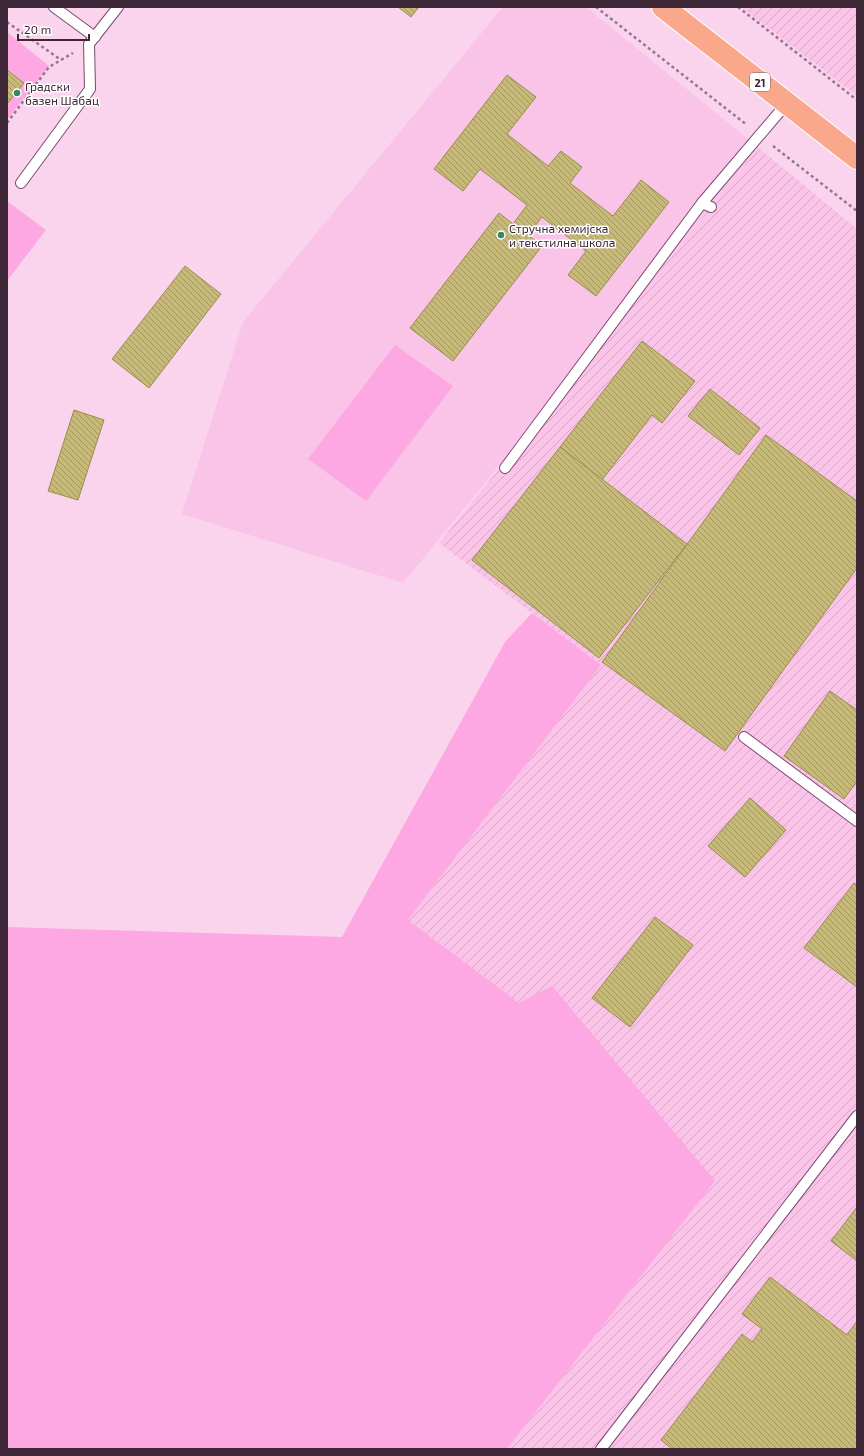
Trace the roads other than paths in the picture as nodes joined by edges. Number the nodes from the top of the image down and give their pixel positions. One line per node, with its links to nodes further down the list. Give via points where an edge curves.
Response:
1 (54, 7): 4 (lane)
2 (118, 7): 4 (lane)
3 (663, 7): 5 (main road, 21)
4 (92, 41): 7 (lane, via 90,89)
5 (787, 103): 6 (main road, 21); 8 (lane)
6 (857, 158)
7 (21, 183)
8 (505, 468)
9 (744, 737): 10 (lane)
10 (857, 821)
11 (857, 1116): 12 (lane)
12 (601, 1449)

